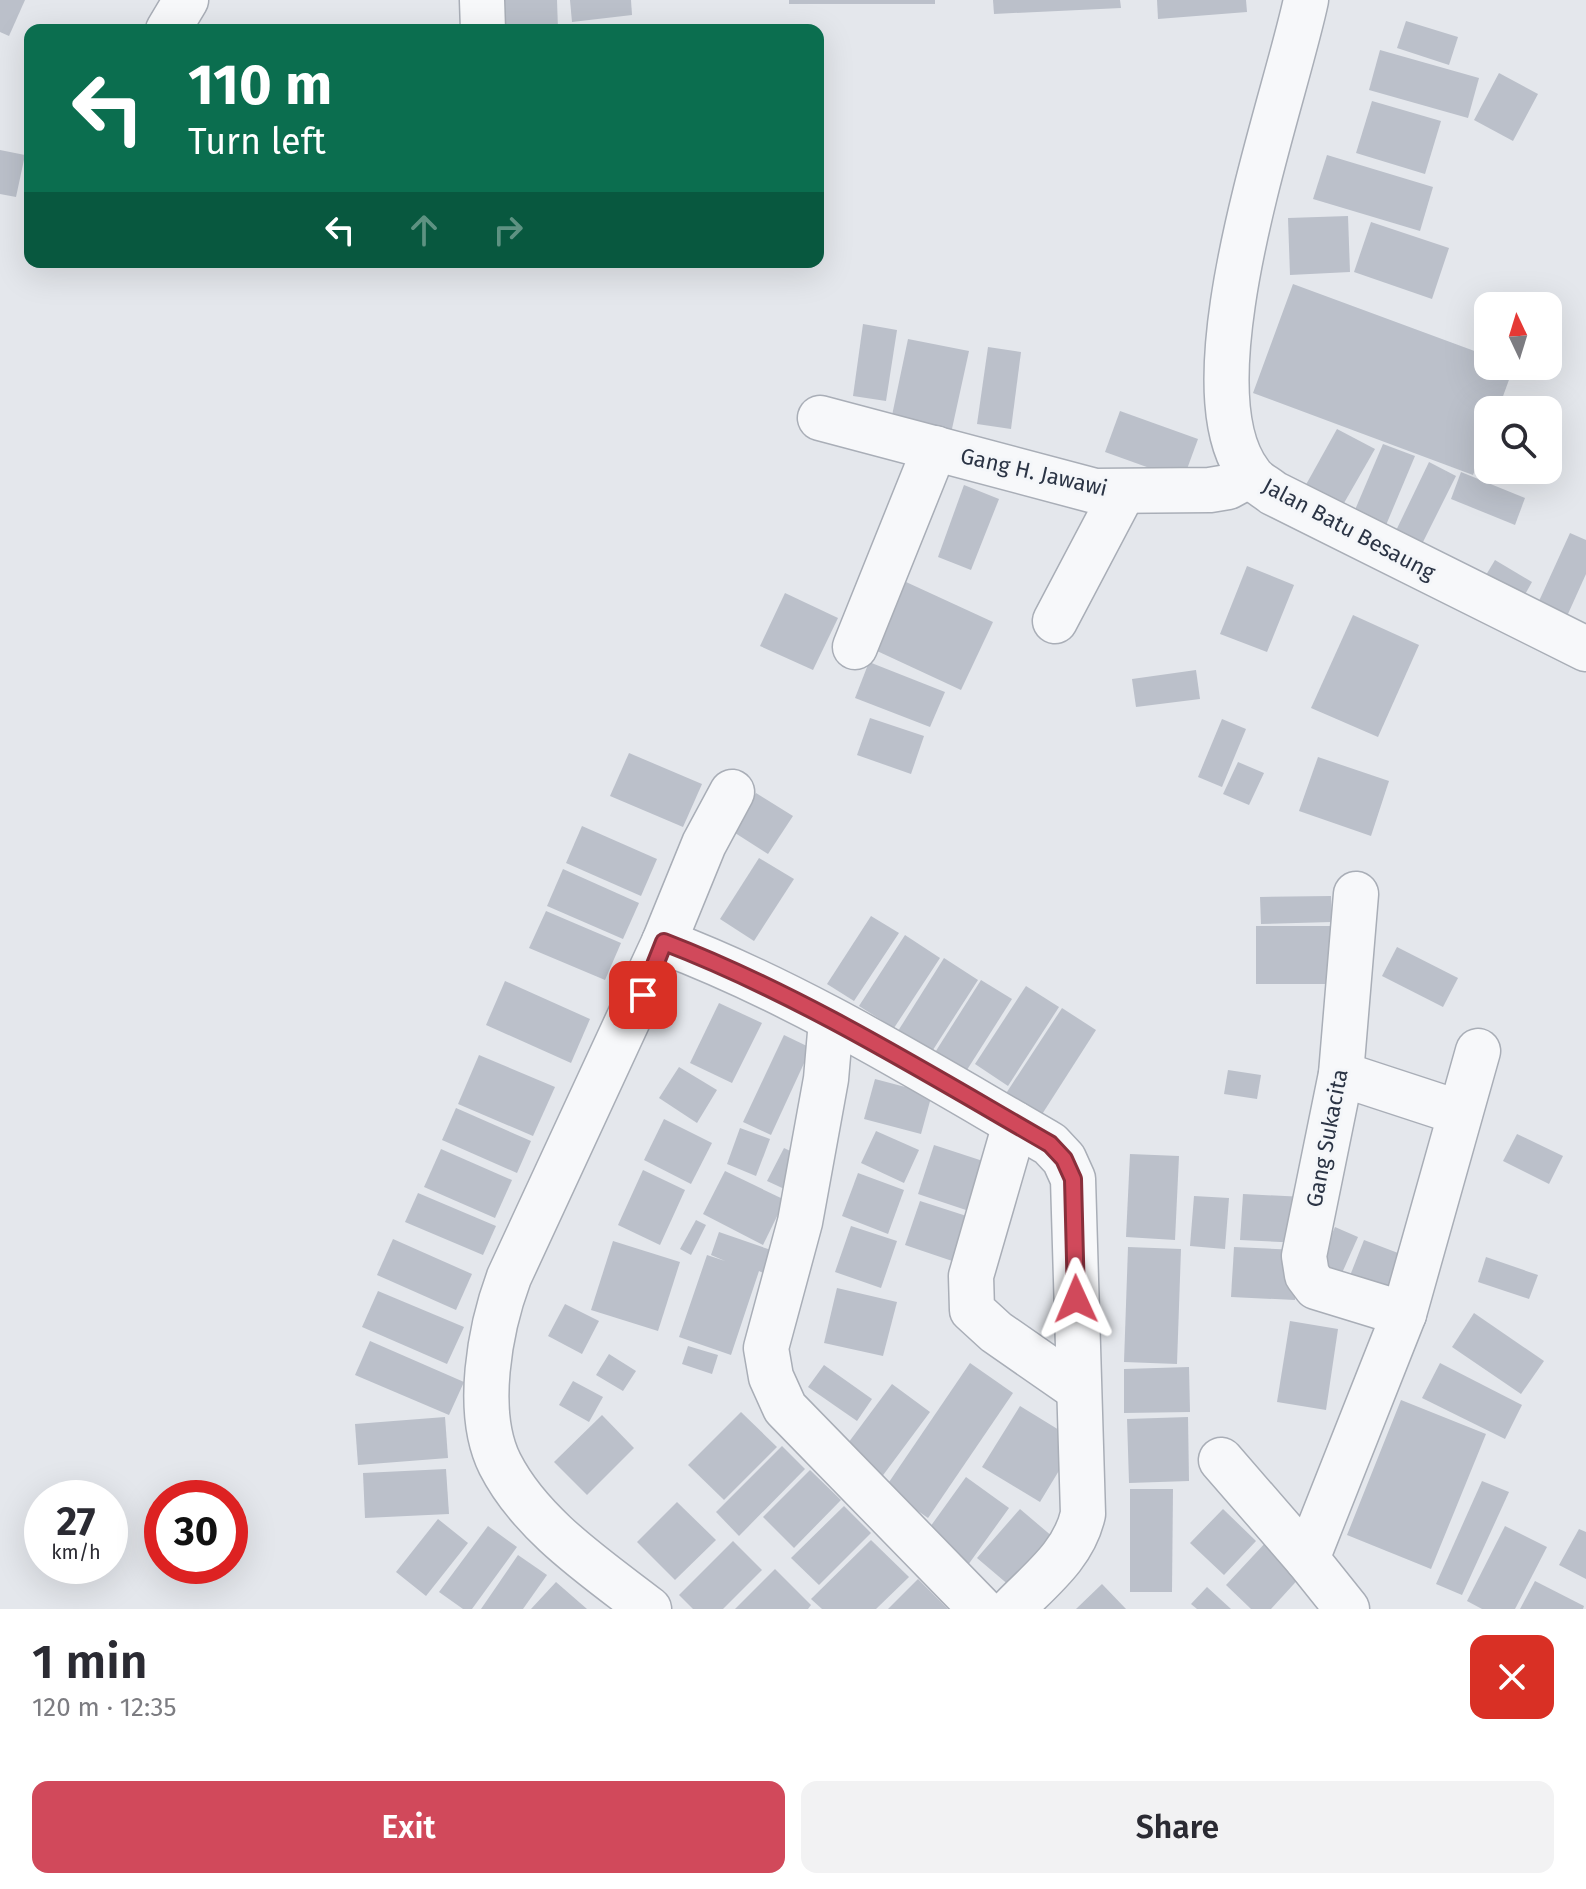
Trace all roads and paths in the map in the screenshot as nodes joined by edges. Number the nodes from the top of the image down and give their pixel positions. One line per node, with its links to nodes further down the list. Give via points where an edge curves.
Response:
1 (186, 0): 4 (street)
2 (482, 0): 5 (street)
3 (1306, 0): 8 (street, Jalan Batu Besaung, via 1234,285 1229,414 1234,442)
4 (172, 24)
5 (483, 24)
6 (820, 418): 7 (street, Gang H. Jawawi)
7 (935, 448): 9 (street, Gang H. Jawawi, via 1095,491); 11 (street)
8 (1250, 475): 9 (street, Gang H. Jawawi, via 1210,490); 12 (street, Jalan Batu Besaung, via 1273,493)
9 (1123, 492): 10 (street)
10 (1055, 621)
11 (855, 647)
12 (1586, 649)
13 (732, 792): 15 (street, via 704,844)
14 (1356, 894): 18 (street, Gang Sukacita)
15 (664, 942): 16 (street, via 720,963); 25 (street, via 509,1277 490,1335 486,1378 498,1461 515,1488 567,1545)
16 (831, 1021): 20 (street); 26 (street, via 800,1222 766,1348 771,1377 785,1408)
17 (1478, 1051): 19 (street)
18 (1341, 1074): 19 (street); 21 (street, Gang Sukacita, via 1304,1256 1307,1275 1316,1287)
19 (1460, 1113): 21 (street)
20 (1015, 1124): 22 (street, via 1050,1144 1073,1179); 22 (street, via 971,1276 972,1310)
21 (1404, 1314): 24 (street)
22 (1078, 1389): 27 (street, via 1085,1492 1079,1532 1068,1552)
23 (1221, 1460): 24 (street)
24 (1307, 1559): 28 (street)
25 (649, 1609)
26 (981, 1609)
27 (1012, 1609)
28 (1347, 1609)

